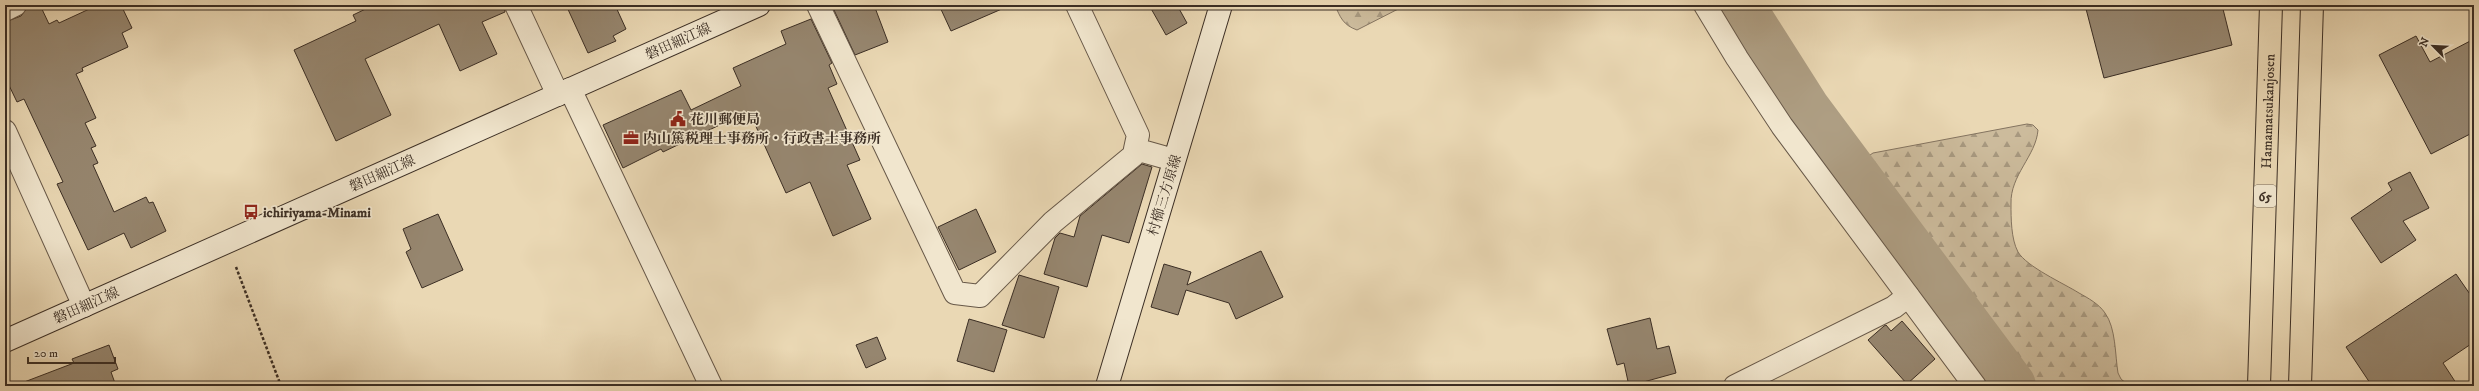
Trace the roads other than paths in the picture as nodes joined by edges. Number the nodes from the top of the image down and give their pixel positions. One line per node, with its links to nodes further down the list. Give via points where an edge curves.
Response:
1 (15, 5): 10 (street)
2 (516, 5): 11 (street)
3 (759, 5): 11 (street, 磐田細江線)
4 (818, 5): 13 (street, via 955,293 980,296 1040,235 1134,155)
5 (1077, 5): 13 (street, via 1138,135)
6 (1221, 5): 14 (street, 村櫛三方原線)
7 (1705, 5): 15 (street, via 1778,120)
8 (2271, 5): 22 (main road, Hamamatsukanjosen / 65)
9 (2312, 5): 23 (main road)
10 (5, 10)
11 (564, 92): 16 (street, 磐田細江線); 18 (street)
12 (5, 131): 16 (street)
13 (1136, 149): 14 (street)
14 (1174, 160): 19 (street, 村櫛三方原線)
15 (1908, 296): 20 (street, via 1894,307); 21 (street)
16 (84, 306): 17 (street, 磐田細江線)
17 (5, 341)
18 (711, 386)
19 (1107, 386)
20 (1735, 386)
21 (1975, 386)
22 (2259, 386)
23 (2300, 386)

